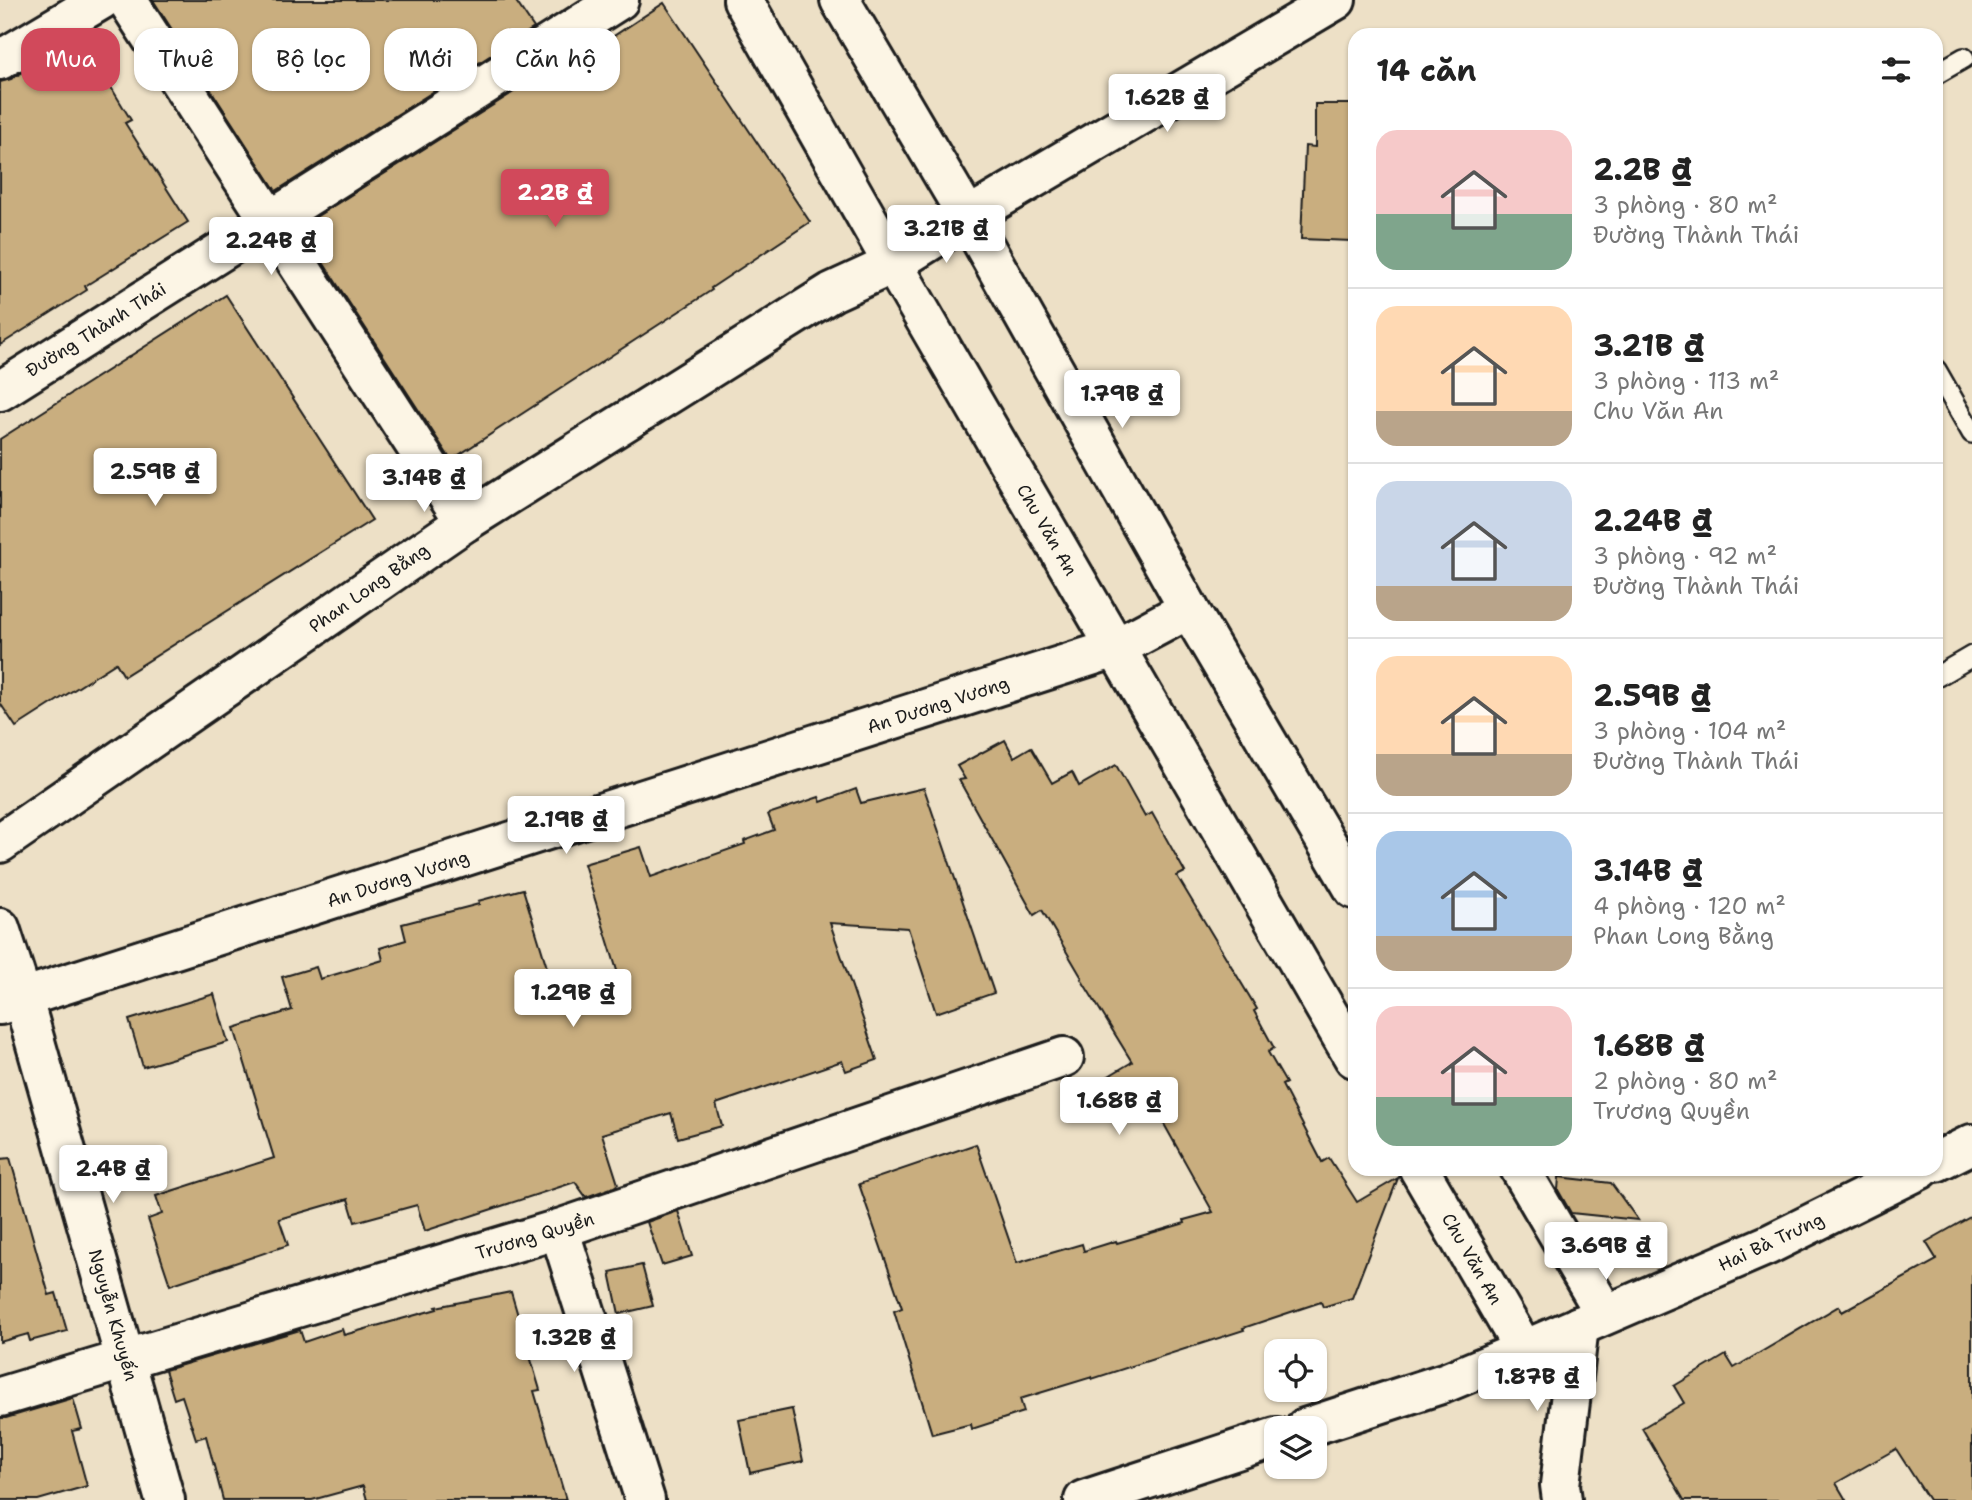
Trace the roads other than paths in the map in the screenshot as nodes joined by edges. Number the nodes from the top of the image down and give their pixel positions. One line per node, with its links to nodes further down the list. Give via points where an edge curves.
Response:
1 (101, 0): 8 (street)
2 (127, 0): 11 (street)
3 (619, 0): 11 (street, Đường Thành Thái)
4 (743, 0): 12 (street, Chu Văn An)
5 (840, 0): 10 (street)
6 (1336, 0): 10 (street, Phan Long Bằng)
7 (1964, 58): 9 (lane)
8 (0, 60)
9 (1943, 70)
10 (968, 217): 12 (street, Phan Long Bằng); 17 (street)
11 (270, 220): 14 (street, Đường Thành Thái); 16 (street)
12 (893, 264): 16 (street, Phan Long Bằng, via 832,292); 18 (street, Chu Văn An)
13 (1943, 382): 15 (lane)
14 (0, 391)
15 (1972, 433)
16 (465, 522): 21 (street, Phan Long Bằng)
17 (1189, 609): 18 (street, An Dương Vương); 22 (street)
18 (1116, 648): 24 (street, An Dương Vương); 25 (street, Chu Văn An)
19 (1972, 656): 20 (lane)
20 (1943, 673)
21 (0, 843)
22 (1348, 879)
23 (0, 928): 24 (street, Nguyễn Khuyến)
24 (11, 1002): 35 (street, Nguyễn Khuyến)
25 (1348, 1048)
26 (1064, 1057): 32 (street, Trương Quyền)
27 (1972, 1144): 28 (street)
28 (1943, 1158)
29 (1423, 1176): 34 (street, Chu Văn An)
30 (1523, 1176): 33 (street)
31 (1907, 1176): 33 (street, Hai Bà Trưng, via 1768,1245)
32 (559, 1229): 35 (street, Trương Quyền); 40 (street)
33 (1592, 1320): 34 (street, Hai Bà Trưng); 42 (street, via 1560,1485)
34 (1524, 1350): 37 (street, Hai Bà Trưng, via 1447,1382)
35 (126, 1360): 36 (street, Trương Quyền); 39 (street, Nguyễn Khuyến)
36 (0, 1397)
37 (1327, 1421)
38 (1264, 1441): 41 (street)
39 (165, 1500)
40 (645, 1500)
41 (1084, 1500)
42 (1562, 1500)

